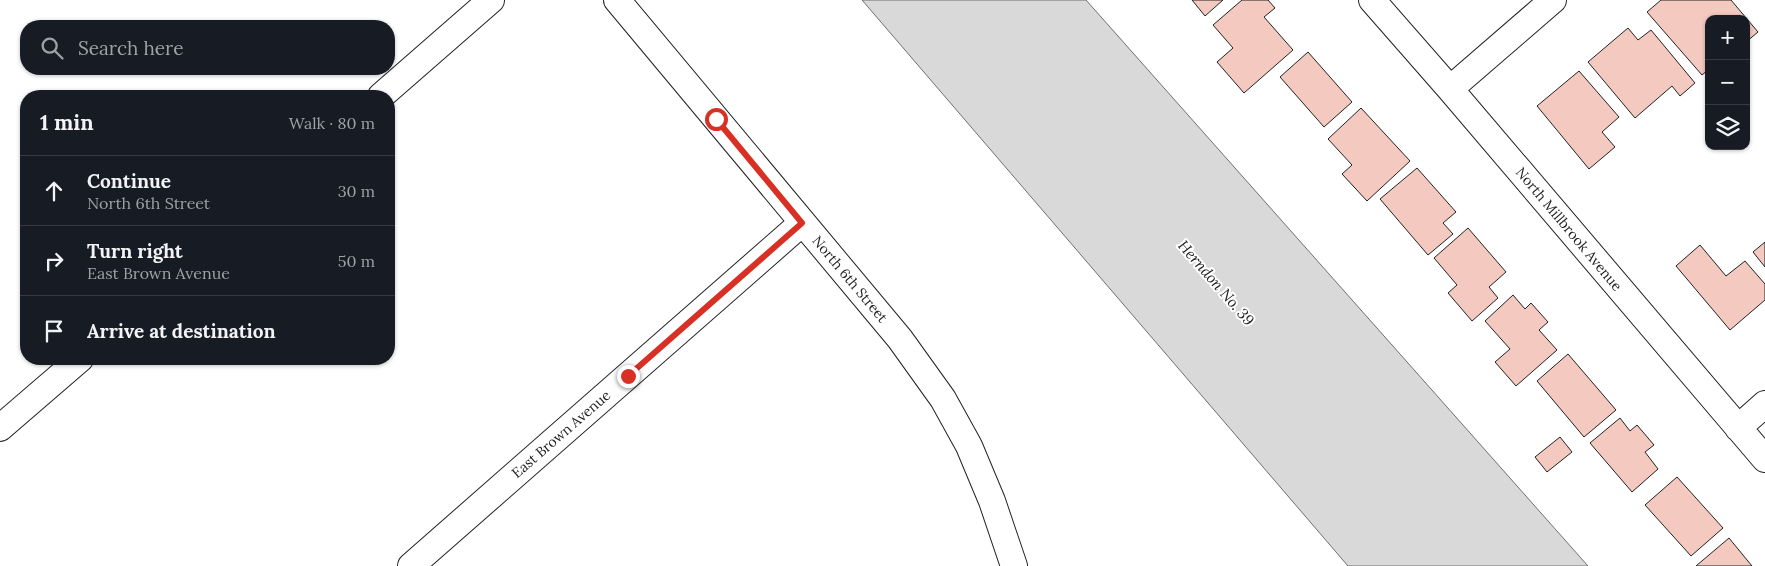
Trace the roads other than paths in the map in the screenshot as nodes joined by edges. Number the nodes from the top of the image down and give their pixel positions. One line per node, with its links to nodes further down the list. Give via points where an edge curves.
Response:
1 (491, 0): 6 (street)
2 (617, 0): 7 (street, North 6th Street)
3 (1372, 0): 5 (street, North Millbrook Avenue)
4 (1553, 0): 5 (street)
5 (1450, 89): 11 (street, North Millbrook Avenue)
6 (387, 90)
7 (802, 223): 13 (street, East Brown Avenue); 14 (street, North 6th Street, via 900,339 943,399 969,446 992,500)
8 (73, 365): 10 (street)
9 (1765, 404): 11 (street)
10 (0, 428)
11 (1738, 428): 12 (street, North Millbrook Avenue)
12 (1765, 459)
13 (410, 566)
14 (1014, 566)

